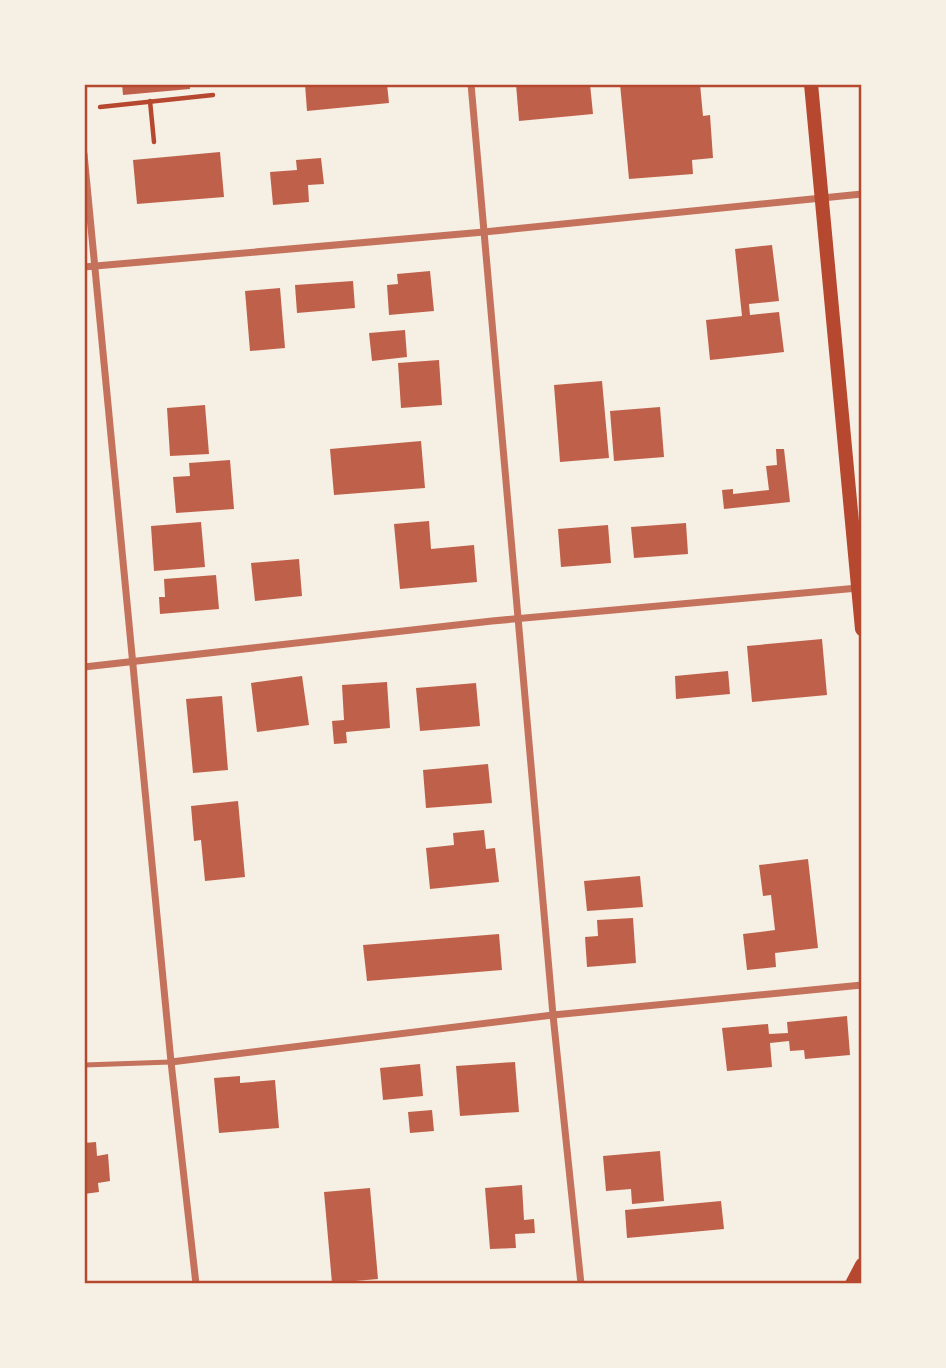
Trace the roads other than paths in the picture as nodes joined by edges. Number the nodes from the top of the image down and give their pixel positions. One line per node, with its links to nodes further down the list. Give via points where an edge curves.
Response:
1 (471, 84): 6 (street)
2 (811, 84): 5 (main road)
3 (84, 154): 7 (street)
4 (862, 194): 5 (street)
5 (822, 198): 6 (street); 9 (main road)
6 (484, 232): 7 (street); 10 (street)
7 (96, 266): 8 (street); 12 (street)
8 (84, 267)
9 (860, 588): 10 (street); 11 (main road)
10 (518, 620): 12 (street); 15 (street)
11 (862, 629)
12 (133, 662): 13 (street); 16 (street)
13 (84, 667)
14 (862, 985): 15 (street)
15 (553, 1015): 16 (street); 20 (street)
16 (171, 1062): 17 (lane); 19 (street)
17 (84, 1065)
18 (862, 1265): 21 (main road)
19 (196, 1284)
20 (581, 1284)
21 (852, 1284)

